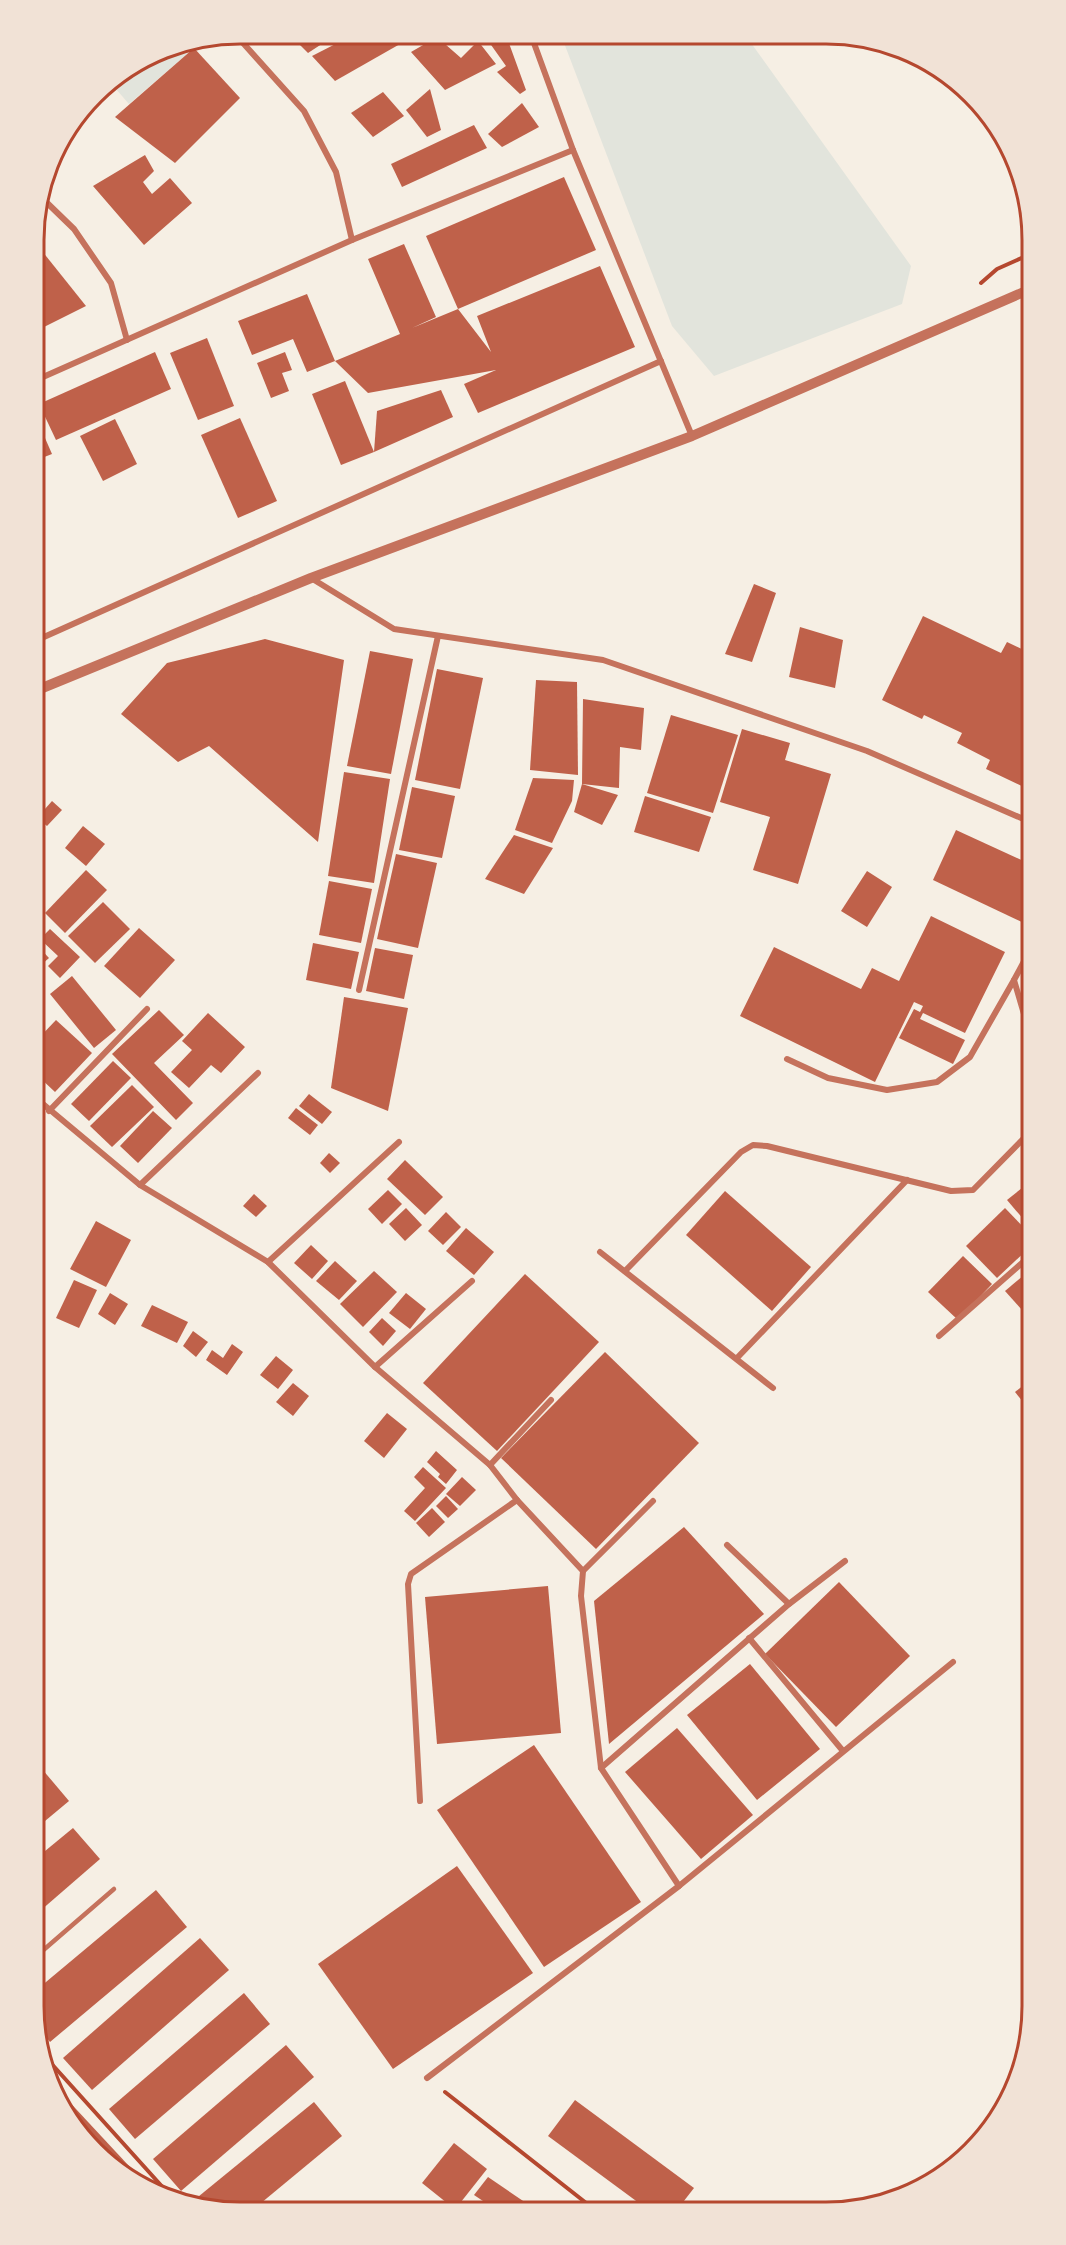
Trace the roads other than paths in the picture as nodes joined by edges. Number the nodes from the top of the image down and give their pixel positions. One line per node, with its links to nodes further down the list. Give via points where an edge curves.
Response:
1 (244, 44): 5 (street, via 304,111 336,172)
2 (534, 44): 3 (street)
3 (573, 150): 5 (street); 8 (street)
4 (47, 203): 7 (street, via 74,230 111,283)
5 (352, 240): 7 (street)
6 (1022, 293): 10 (street)
7 (127, 340): 9 (street)
8 (661, 362): 10 (street); 13 (street)
9 (44, 377)
10 (692, 436): 11 (street)
11 (311, 578): 12 (street, via 394,629); 14 (street)
12 (438, 636): 15 (street, via 603,660 867,751); 18 (street)
13 (44, 637)
14 (44, 687)
15 (1022, 818)
16 (1022, 965): 17 (street)
17 (1014, 980): 19 (street); 21 (street, via 970,1057 937,1082 887,1090 828,1078)
18 (359, 990)
19 (1022, 1007)
20 (147, 1009): 24 (street)
21 (787, 1059)
22 (258, 1073): 28 (street)
23 (44, 1106): 24 (street)
24 (49, 1111): 28 (street)
25 (1022, 1140): 27 (street, via 973,1190 951,1191)
26 (399, 1143): 30 (street)
27 (908, 1180): 32 (street, via 753,1145 741,1152); 35 (street)
28 (140, 1185): 30 (street)
29 (600, 1252): 32 (street)
30 (268, 1262): 36 (street)
31 (1022, 1263): 34 (street)
32 (625, 1271): 35 (street)
33 (472, 1281): 36 (street)
34 (939, 1336)
35 (737, 1358): 37 (street)
36 (375, 1367): 39 (street)
37 (772, 1388)
38 (551, 1400): 39 (street)
39 (490, 1465): 40 (street)
40 (517, 1500): 44 (street); 50 (street, via 411,1574 408,1584)
41 (654, 1501): 44 (street)
42 (727, 1545): 45 (street)
43 (844, 1561): 45 (street)
44 (583, 1571): 49 (street, via 582,1596)
45 (789, 1604): 46 (street)
46 (749, 1638): 48 (street); 49 (street)
47 (953, 1662): 48 (street)
48 (843, 1752): 51 (street)
49 (601, 1768): 51 (street)
50 (420, 1801)
51 (679, 1886): 54 (street)
52 (114, 1889): 53 (lane)
53 (44, 1950)
54 (427, 2078)

